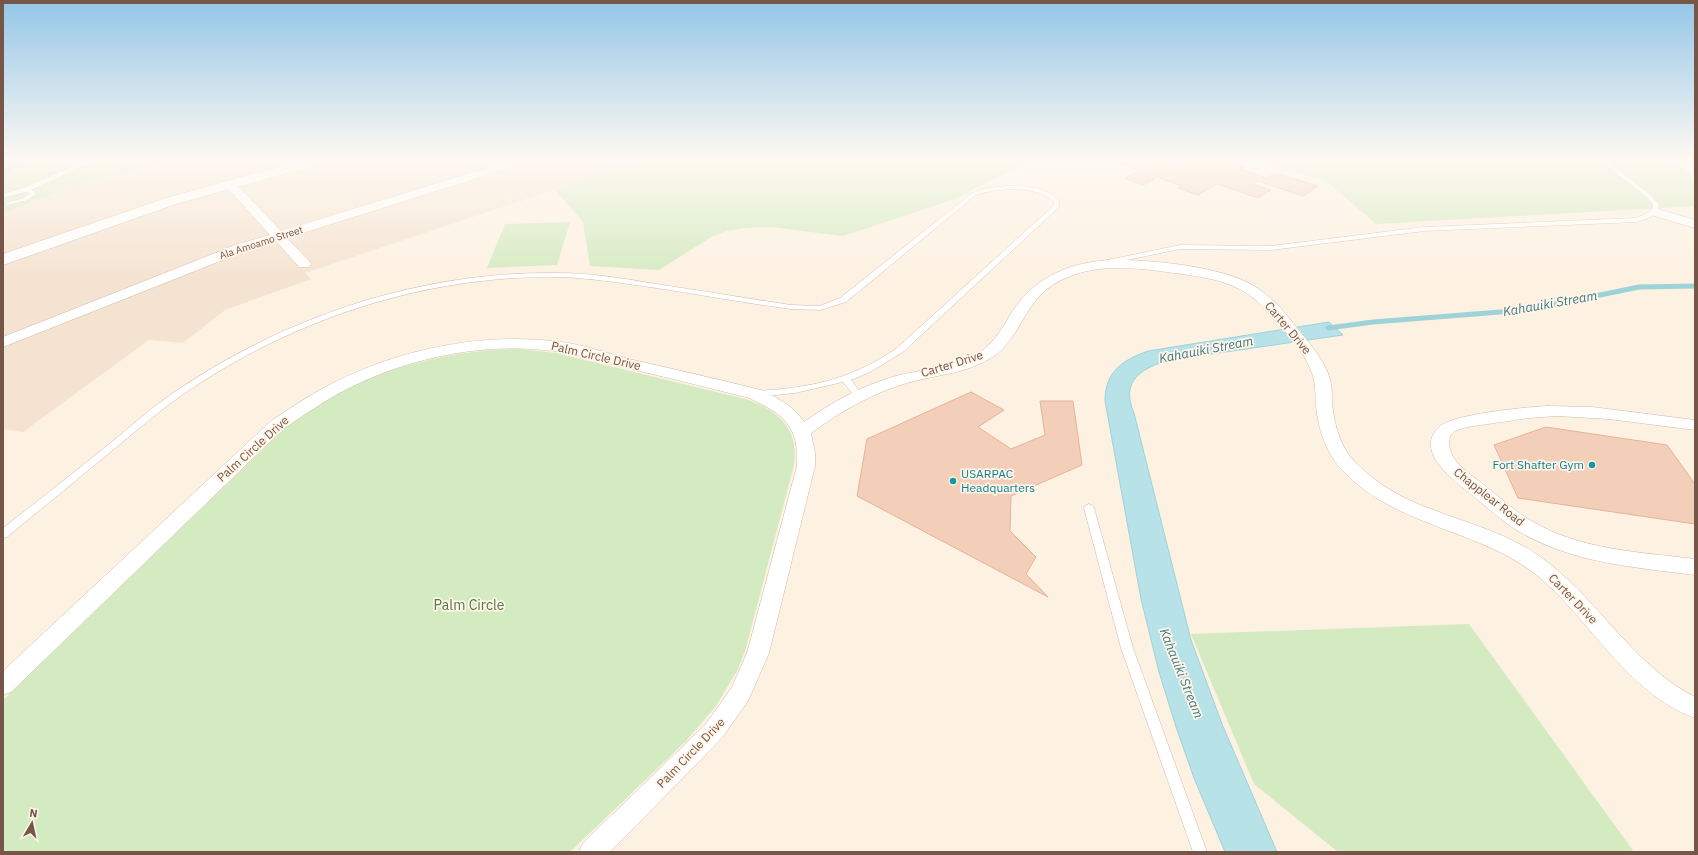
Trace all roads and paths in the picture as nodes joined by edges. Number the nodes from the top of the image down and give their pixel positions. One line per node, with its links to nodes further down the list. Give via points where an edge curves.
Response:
1 (22, 200): 8 (lane)
2 (177, 200): 13 (street)
3 (244, 200): 11 (street)
4 (394, 200): 11 (street, Ala Amoamo Street)
5 (967, 200): 24 (lane, via 843,300 820,308 791,307 603,278 558,275 512,276 464,282 415,291 330,315 236,358 204,377 154,412)
6 (1055, 200): 18 (lane, via 1056,207 900,350 876,366)
7 (1652, 200): 9 (lane, via 1656,205)
8 (5, 204)
9 (1655, 212): 10 (street); 12 (lane, via 1644,218 1626,220 1424,229 1271,248 1186,247)
10 (1695, 224)
11 (277, 236): 14 (street); 17 (street, Ala Amoamo Street, via 210,259)
12 (1154, 252): 15 (lane); 16 (lane)
13 (3, 260)
14 (304, 264)
15 (1092, 265): 16 (street, Carter Drive, via 1126,264); 20 (street, Carter Drive, via 1060,276 1032,294 1000,343 983,356 942,370 899,380)
16 (1163, 268): 27 (street, Carter Drive, via 1207,273 1241,284 1259,295 1316,363 1323,383 1330,436 1340,457 1361,479 1404,507 1497,542 1542,568 1567,590 1648,678 1676,699)
17 (3, 342)
18 (846, 380): 19 (lane, via 793,392); 20 (lane)
19 (755, 394): 22 (street, Palm Circle Drive, via 787,412); 26 (street, Palm Circle Drive, via 543,344 502,343 460,347 417,356 374,370 313,400 277,425)
20 (858, 396): 22 (street, Carter Drive, via 838,406)
21 (1695, 425): 25 (street, Chapplear Road, via 1598,413 1542,411 1461,423 1445,430 1441,436 1440,450 1460,476 1511,516 1543,535 1572,548 1592,553)
22 (802, 431): 28 (street, Palm Circle Drive, via 808,454 806,466 762,641 751,673 729,712 714,731)
23 (1089, 508): 29 (lane, via 1127,648)
24 (3, 534)
25 (1695, 567)
26 (3, 685)
27 (1695, 708)
28 (592, 852)
29 (1200, 852)

